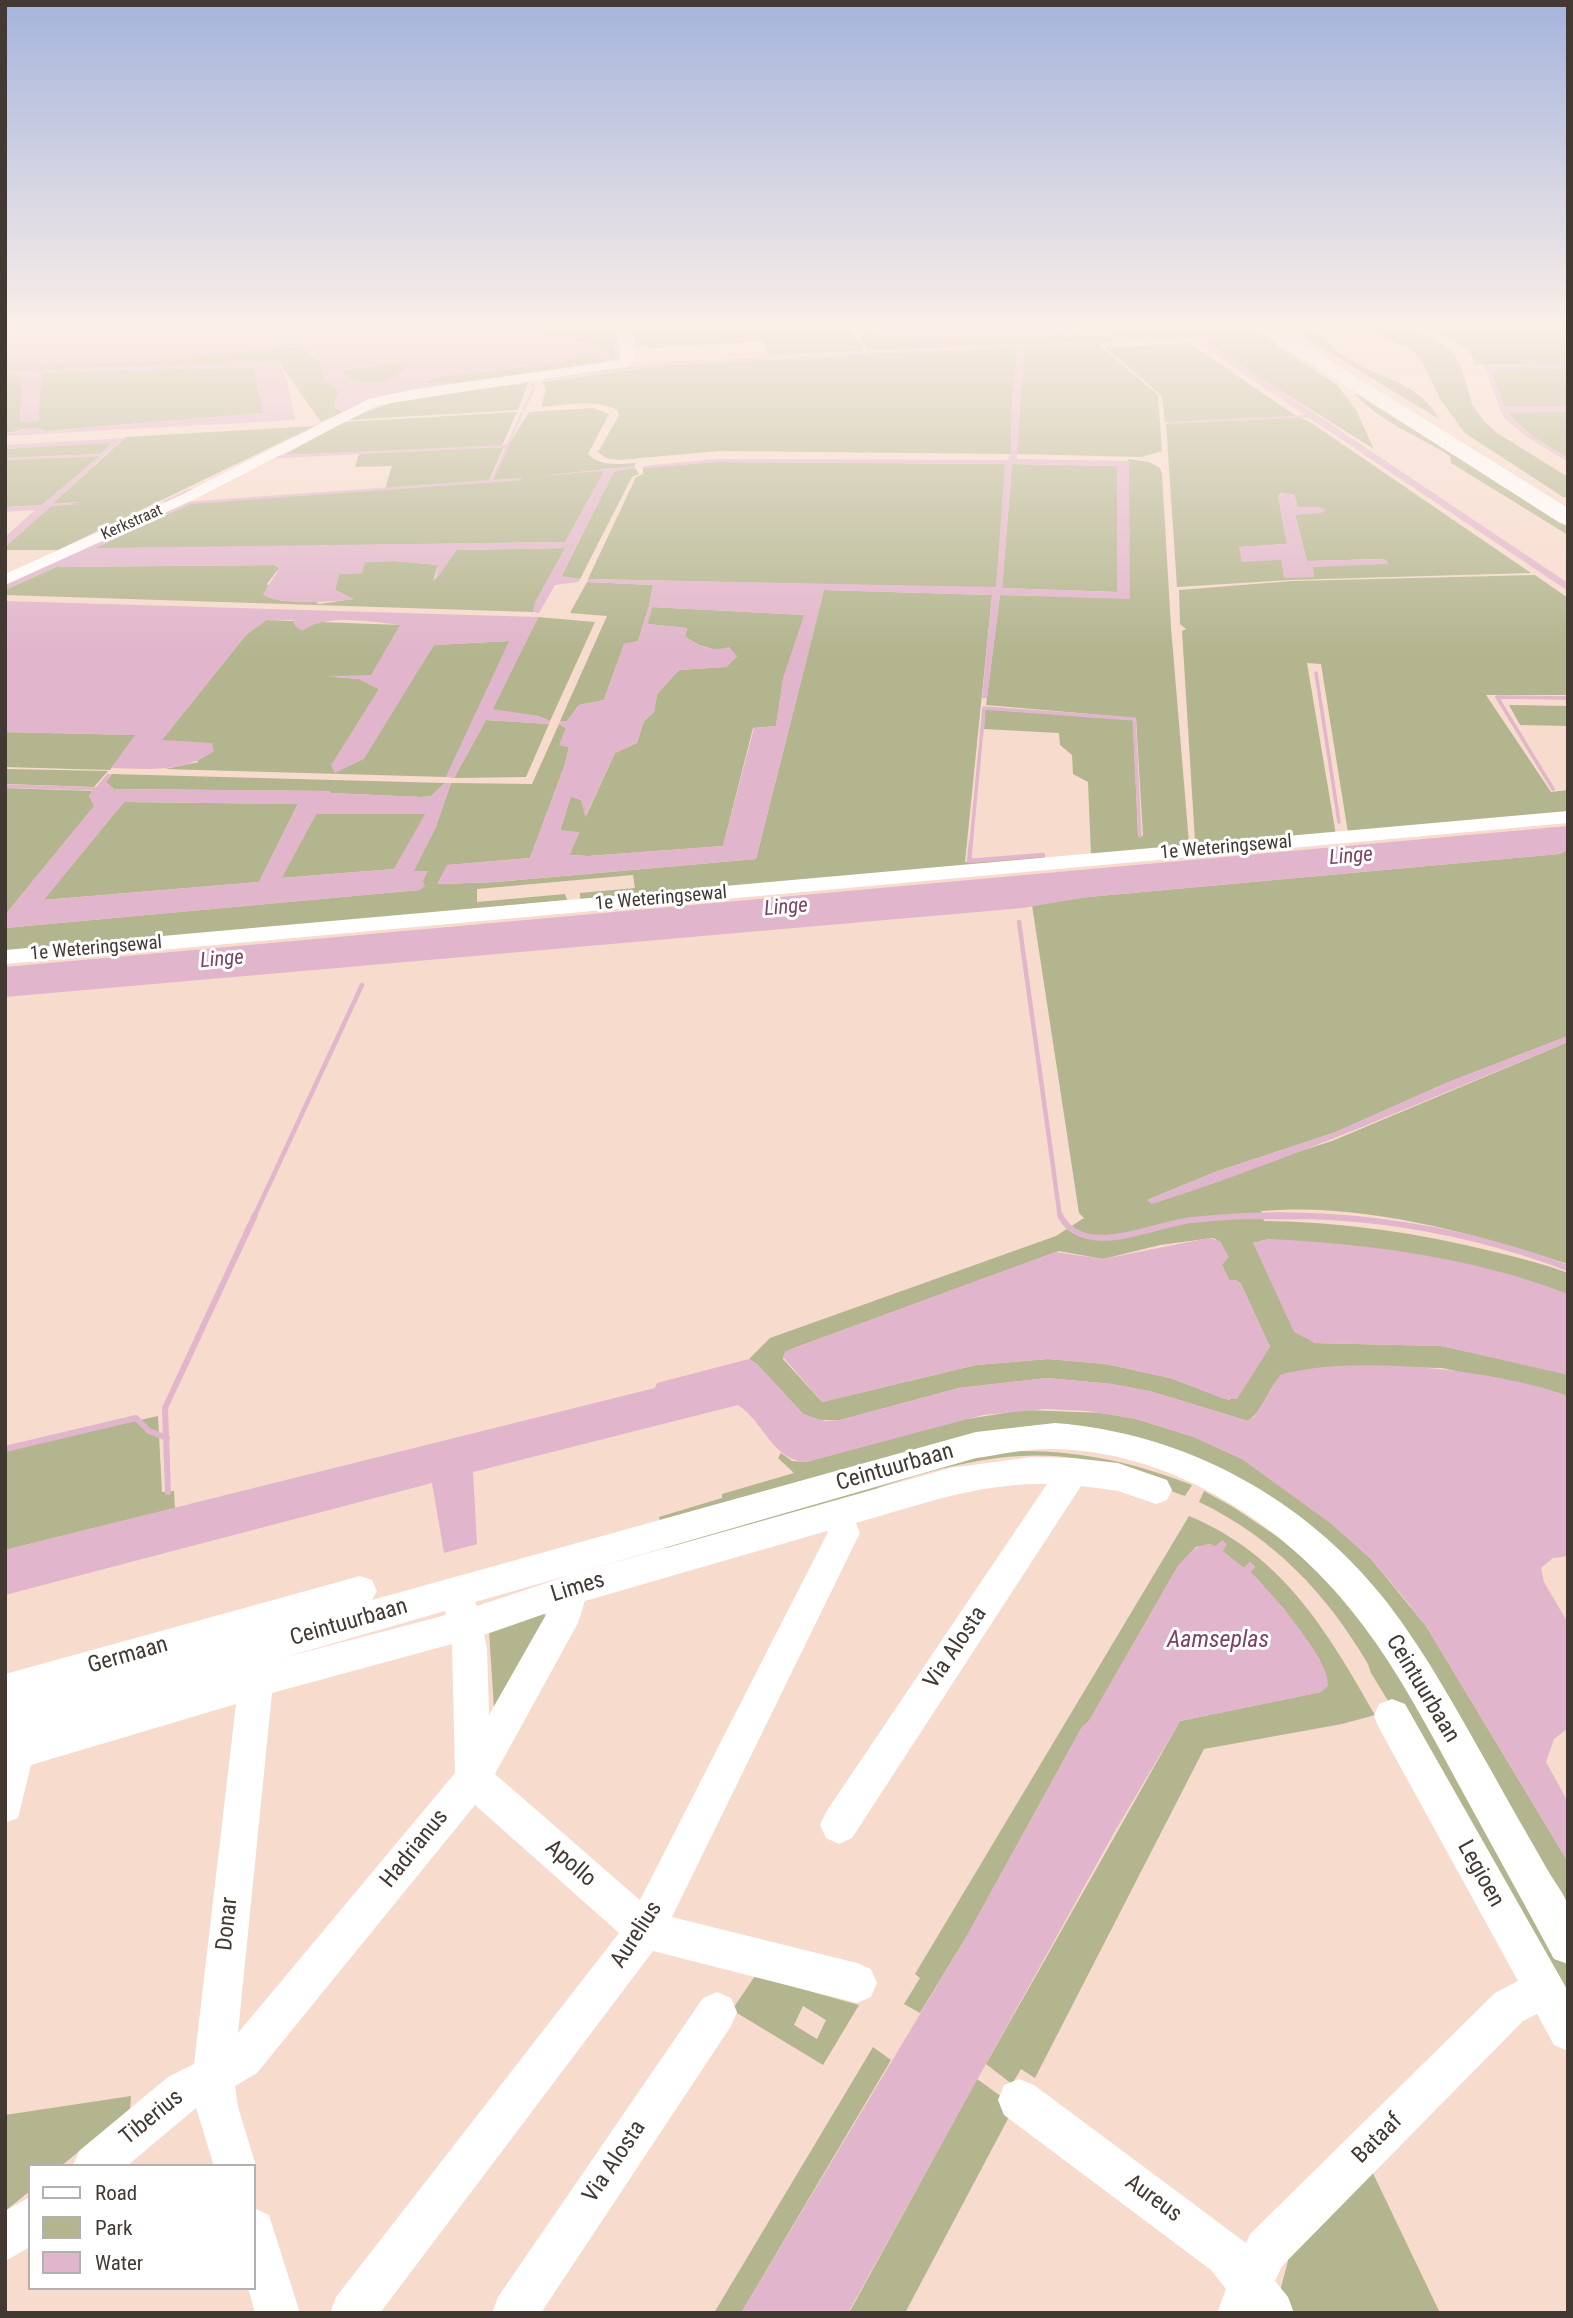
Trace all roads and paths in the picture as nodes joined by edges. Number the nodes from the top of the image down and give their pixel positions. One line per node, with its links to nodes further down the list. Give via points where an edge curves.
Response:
1 (302, 437): 8 (street, Kerkstraat, via 186,498)
2 (1438, 437): 7 (highway)
3 (1456, 437): 5 (highway)
4 (1466, 437): 5 (highway)
5 (1488, 457): 6 (highway)
6 (1568, 506)
7 (1568, 518)
8 (5, 580)
9 (1568, 817): 10 (street, 1e Weteringsewal)
10 (5, 957)
11 (1073, 1471): 12 (street, Limes, via 1118,1477); 13 (street, Limes, via 993,1473); 23 (street, Via Alosta)
12 (1156, 1490)
13 (837, 1514): 14 (street, Limes); 24 (street, Aurelius, via 844,1533)
14 (570, 1590): 16 (street, Limes); 21 (street, Hadrianus, via 566,1612)
15 (360, 1591): 17 (street, Germaan)
16 (462, 1608): 17 (street, Ceintuurbaan); 21 (street, via 470,1648); 25 (street, Ceintuurbaan, via 976,1445 1056,1436 1108,1441 1153,1452 1247,1498 1311,1548 1360,1596 1412,1667)
17 (254, 1651): 18 (street, Germaan); 20 (street, Ceintuurbaan); 30 (street, Donar)
18 (5, 1691)
19 (1392, 1716): 27 (street, Legioen)
20 (9, 1742): 22 (street)
21 (473, 1779): 24 (street, Apollo); 30 (street, Hadrianus, via 243,2059)
22 (5, 1805)
23 (839, 1825)
24 (645, 1930): 26 (street, Apollo); 39 (street, Aurelius)
25 (1568, 1945)
26 (857, 1983)
27 (1544, 1989): 29 (street, Legioen); 37 (street, Bataaf, via 1509,2007 1266,2250)
28 (717, 2012): 40 (street, Via Alosta)
29 (1568, 2031)
30 (213, 2074): 32 (street, Tiberius, via 183,2092); 33 (street, Donar, via 217,2107)
31 (1019, 2100): 37 (street, Aureus, via 1227,2254)
32 (95, 2164)
33 (234, 2164)
34 (28, 2221): 36 (street)
35 (256, 2237): 38 (street)
36 (5, 2239)
37 (1254, 2303)
38 (278, 2313)
39 (352, 2313)
40 (514, 2313)

